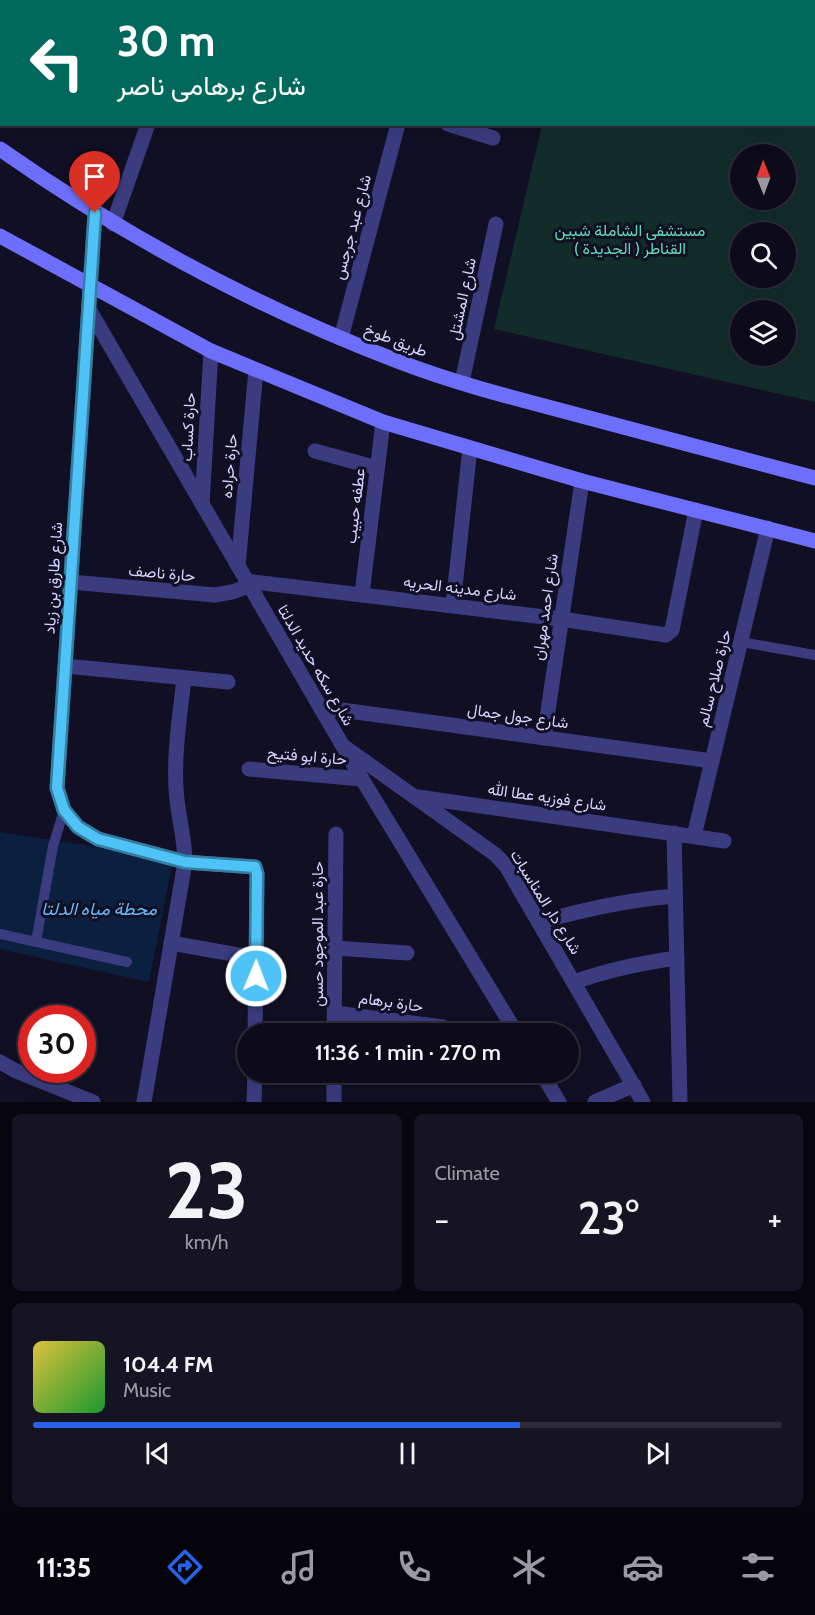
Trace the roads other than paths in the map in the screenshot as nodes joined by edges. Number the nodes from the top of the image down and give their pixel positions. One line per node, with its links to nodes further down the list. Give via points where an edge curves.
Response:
1 (147, 126): 7 (street)
2 (397, 126): 12 (street, شارع عبد جرجس)
3 (454, 126): 4 (street)
4 (493, 138)
5 (0, 149): 6 (main road, طريق طوخ)
6 (95, 213): 7 (main road, طريق طوخ); 10 (street, شارع طارق بن زياد)
7 (113, 224): 12 (main road, طريق طوخ, via 235,291)
8 (496, 224): 15 (street, شارع المشتل)
9 (0, 236): 10 (main road)
10 (91, 286): 11 (street, شارع طارق بن زياد); 13 (main road)
11 (90, 311): 22 (street, شارع سكه حديد الدلتا); 27 (street, شارع طارق بن زياد)
12 (341, 338): 15 (main road, طريق طوخ)
13 (211, 351): 14 (main road); 22 (street, حارة كساب)
14 (256, 370): 16 (main road); 26 (street, حارة حراده)
15 (462, 382): 20 (main road, طريق طوخ)
16 (382, 422): 17 (main road); 19 (street, عطفه حبيب)
17 (470, 448): 21 (main road); 30 (street)
18 (315, 451): 19 (street)
19 (377, 468): 29 (street, عطفه حبيب)
20 (815, 478)
21 (582, 481): 23 (main road); 31 (street, شارع احمد مهران)
22 (202, 504): 26 (street, شارع سكه حديد الدلتا)
23 (696, 510): 24 (main road); 31 (street, شارع مدينه الحريه, via 669,634)
24 (768, 528): 25 (main road); 32 (street, حارة صلاح سالم)
25 (815, 541)
26 (238, 566): 28 (street, شارع سكه حديد الدلتا)
27 (71, 582): 28 (street, حارة ناصف, via 197,594 224,593); 34 (street, شارع طارق بن زياد)
28 (248, 583): 29 (street, شارع مدينه الحريه); 37 (street, شارع سكه حديد الدلتا)
29 (362, 594): 30 (street, شارع مدينه الحريه)
30 (453, 605): 31 (street, شارع مدينه الحريه)
31 (561, 619): 38 (street, شارع احمد مهران)
32 (741, 642): 33 (lane); 40 (street, حارة صلاح سالم)
33 (815, 655)
34 (66, 666): 35 (street); 44 (street, شارع طارق بن زياد, via 57,788)
35 (184, 678): 36 (street); 49 (street, via 175,771)
36 (228, 682)
37 (320, 707): 38 (street, شارع جول جمال); 39 (street, شارع سكه حديد الدلتا)
38 (544, 738): 40 (street, شارع جول جمال)
39 (341, 744): 42 (street, شارع سكه حديد الدلتا); 43 (street, شارع دار المناسبات)
40 (712, 761): 47 (street, حارة صلاح سالم)
41 (249, 769): 42 (street, حارة ابو فتيح)
42 (362, 779): 65 (street, شارع سكه حديد الدلتا)
43 (415, 797): 45 (street, شارع فوزيه عطا الله); 51 (street, شارع دار المناسبات, via 496,855)
44 (64, 810): 49 (street, via 78,827 98,839); 53 (lane, via 53,846)
45 (674, 833): 47 (street, شارع فوزيه عطا الله); 50 (street)
46 (336, 834): 55 (street, حارة عبد الموجود حسن)
47 (694, 836): 48 (street, شارع فوزيه عطا الله)
48 (724, 840)
49 (185, 862): 54 (street); 57 (street, via 251,866 257,870)
50 (675, 896): 51 (street, via 607,904); 58 (street)
51 (540, 922): 60 (street, شارع دار المناسبات)
52 (0, 934): 53 (lane)
53 (36, 942): 59 (lane)
54 (171, 943): 57 (street); 74 (street)
55 (335, 948): 56 (street); 61 (street, حارة عبد الموجود حسن)
56 (407, 953)
57 (256, 958): 62 (street)
58 (677, 958): 60 (street, via 608,970); 80 (street)
59 (127, 962)
60 (574, 981): 70 (street, شارع دار المناسبات)
61 (334, 1013): 63 (street, حارة عبد الموجود حسن); 64 (street, حارة برهام)
62 (255, 1023)
63 (334, 1023)
64 (412, 1023)
65 (510, 1023)
66 (0, 1062): 71 (street)
67 (255, 1083): 75 (street)
68 (334, 1083): 76 (street)
69 (548, 1083): 77 (street)
70 (634, 1085): 78 (street); 79 (street, شارع دار المناسبات)
71 (53, 1086): 72 (street); 73 (street)
72 (50, 1102)
73 (93, 1102)
74 (144, 1102)
75 (254, 1102)
76 (334, 1102)
77 (559, 1102)
78 (595, 1102)
79 (643, 1102)
80 (680, 1102)

